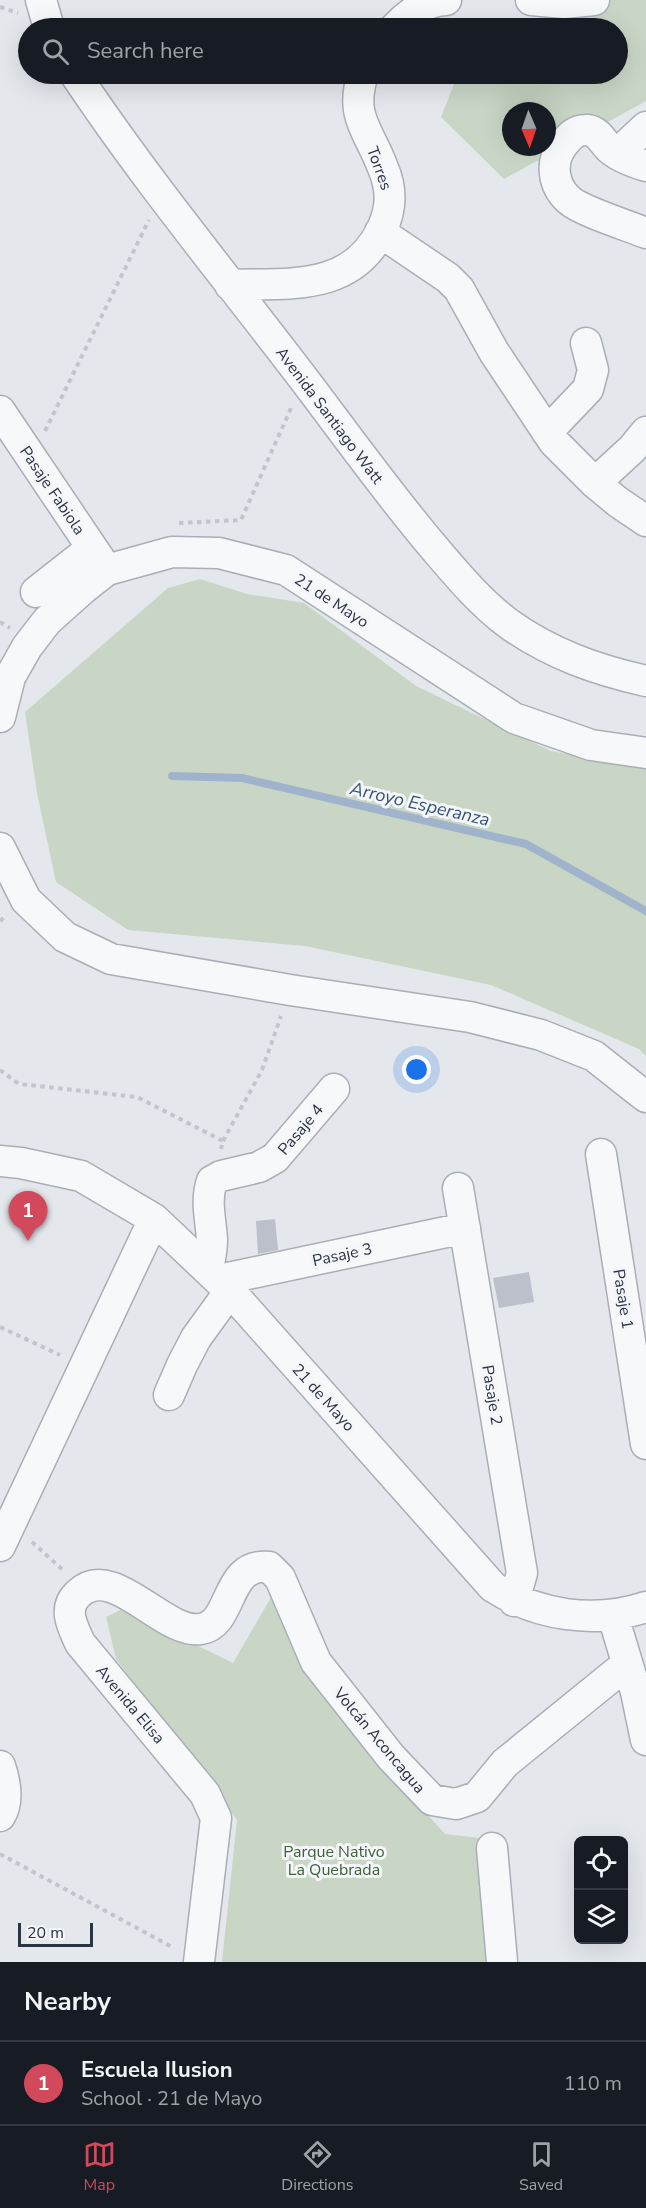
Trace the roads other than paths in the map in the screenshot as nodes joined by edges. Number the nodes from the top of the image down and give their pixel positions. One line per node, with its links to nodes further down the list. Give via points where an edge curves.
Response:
1 (41, 0): 5 (street)
2 (446, 0): 6 (street, via 416,9)
3 (531, 0): 4 (street)
4 (594, 0)
5 (47, 18)
6 (406, 18)
7 (82, 84): 14 (street, Avenida Santiago Watt)
8 (360, 84): 12 (street, Torres, via 361,122 384,168 390,193 389,214)
9 (646, 127): 10 (street)
10 (617, 154): 11 (street); 13 (street, via 591,130 574,133 556,155 554,168 559,188 581,207)
11 (646, 166)
12 (380, 232): 15 (street, Torres, via 370,249 351,267); 19 (street, via 459,289 494,352)
13 (646, 233)
14 (230, 285): 15 (street, Torres); 16 (street, Avenida Santiago Watt)
15 (297, 285): 16 (street, Torres)
16 (256, 317): 25 (street, Avenida Santiago Watt, via 397,504 477,597 510,624 574,661)
17 (586, 343): 19 (street, via 593,370 588,389)
18 (0, 411): 23 (street, Pasaje Fabiola)
19 (547, 432): 21 (street)
20 (646, 432): 21 (street)
21 (595, 483): 22 (street)
22 (646, 520)
23 (99, 559): 24 (street, 21 de Mayo); 26 (street, 21 de Mayo, via 84,588 27,647 10,677); 27 (street, 21 de Mayo, via 172,552 219,553 286,570 514,718 591,745)
24 (36, 592)
25 (646, 681)
26 (0, 717)
27 (646, 753)
28 (0, 848): 30 (street, via 26,900 65,937 111,960 470,1017 541,1035 594,1056)
29 (334, 1089): 36 (street, Pasaje 4, via 276,1158 212,1181 208,1204)
30 (646, 1097)
31 (601, 1154): 38 (street, Pasaje 1)
32 (0, 1161): 34 (street, 21 de Mayo, via 81,1176)
33 (458, 1188): 35 (street, Pasaje 2)
34 (154, 1219): 36 (street, 21 de Mayo); 39 (street, via 85,1367)
35 (465, 1228): 36 (street, Pasaje 3); 42 (street, Pasaje 2, via 522,1573)
36 (219, 1280): 37 (street); 42 (street, 21 de Mayo, via 493,1587)
37 (169, 1395)
38 (646, 1444)
39 (12, 1489): 40 (street)
40 (6, 1535)
41 (83, 1588): 45 (street, Volcán Aconcagua, via 105,1586 125,1593 177,1626 203,1629 216,1621 243,1572 258,1565 269,1567 280,1578 316,1662 432,1800 456,1804 477,1797 506,1763); 50 (street, Avenida Elisa, via 71,1600 69,1617 80,1643 205,1794 216,1818)
42 (514, 1601): 44 (street, 21 de Mayo, via 582,1617)
43 (646, 1607): 44 (street, 21 de Mayo)
44 (614, 1616): 45 (street)
45 (627, 1664): 46 (street)
46 (646, 1740)
47 (0, 1766): 48 (street, via 5,1782)
48 (0, 1816)
49 (492, 1848): 51 (street)
50 (199, 1962)
51 (502, 1962)

